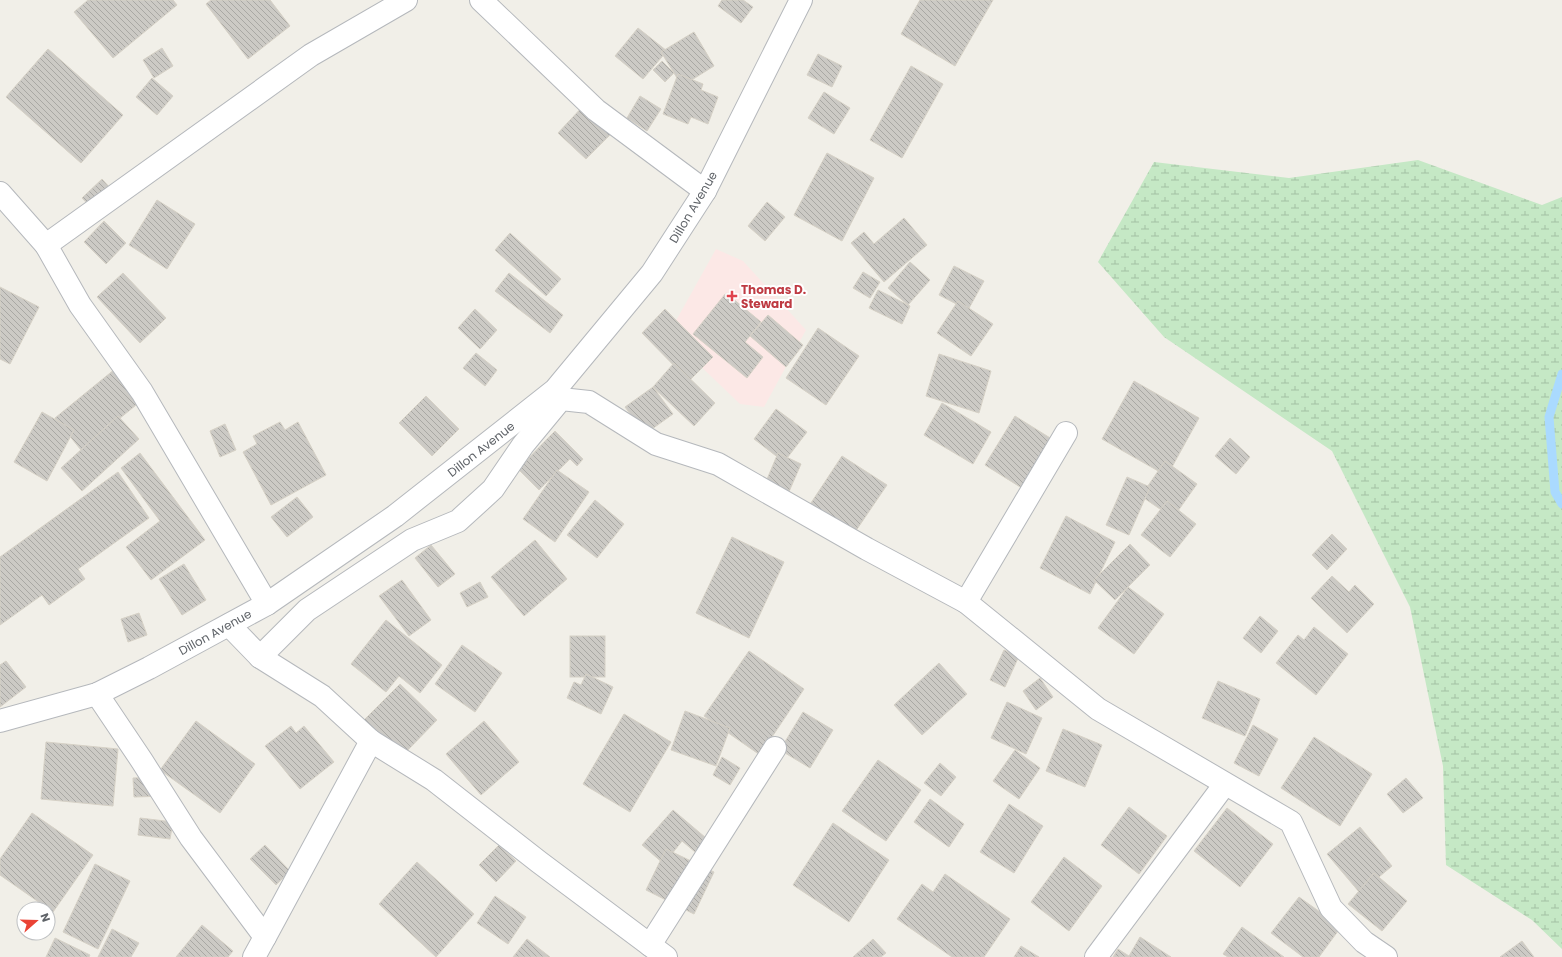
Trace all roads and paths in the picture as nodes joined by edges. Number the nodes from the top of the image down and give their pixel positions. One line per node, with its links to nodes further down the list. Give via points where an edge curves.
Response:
1 (406, 0): 6 (street, via 311,55)
2 (481, 0): 4 (street, via 596,110)
3 (802, 0): 4 (street, Dillon Avenue)
4 (705, 191): 9 (street, Dillon Avenue, via 652,273 555,390 395,516)
5 (0, 193): 6 (street)
6 (46, 245): 9 (street, via 80,305 142,392)
7 (1066, 433): 8 (street)
8 (966, 602): 11 (street, via 718,464 656,444 589,402 561,399 523,444 492,489 458,521 412,540 307,610); 16 (street, via 1098,709)
9 (267, 604): 10 (street, Dillon Avenue)
10 (229, 625): 11 (street); 12 (street, Dillon Avenue)
11 (260, 657): 14 (street, via 322,696)
12 (97, 694): 13 (street, Dillon Avenue); 17 (street, via 191,838)
13 (0, 721)
14 (371, 741): 17 (street); 18 (street, via 434,780)
15 (775, 748): 18 (street)
16 (1225, 784): 20 (street); 21 (street, via 1291,822 1330,908 1364,942)
17 (265, 937): 19 (street)
18 (658, 951)
19 (254, 957)
20 (1096, 957)
21 (1386, 957)

